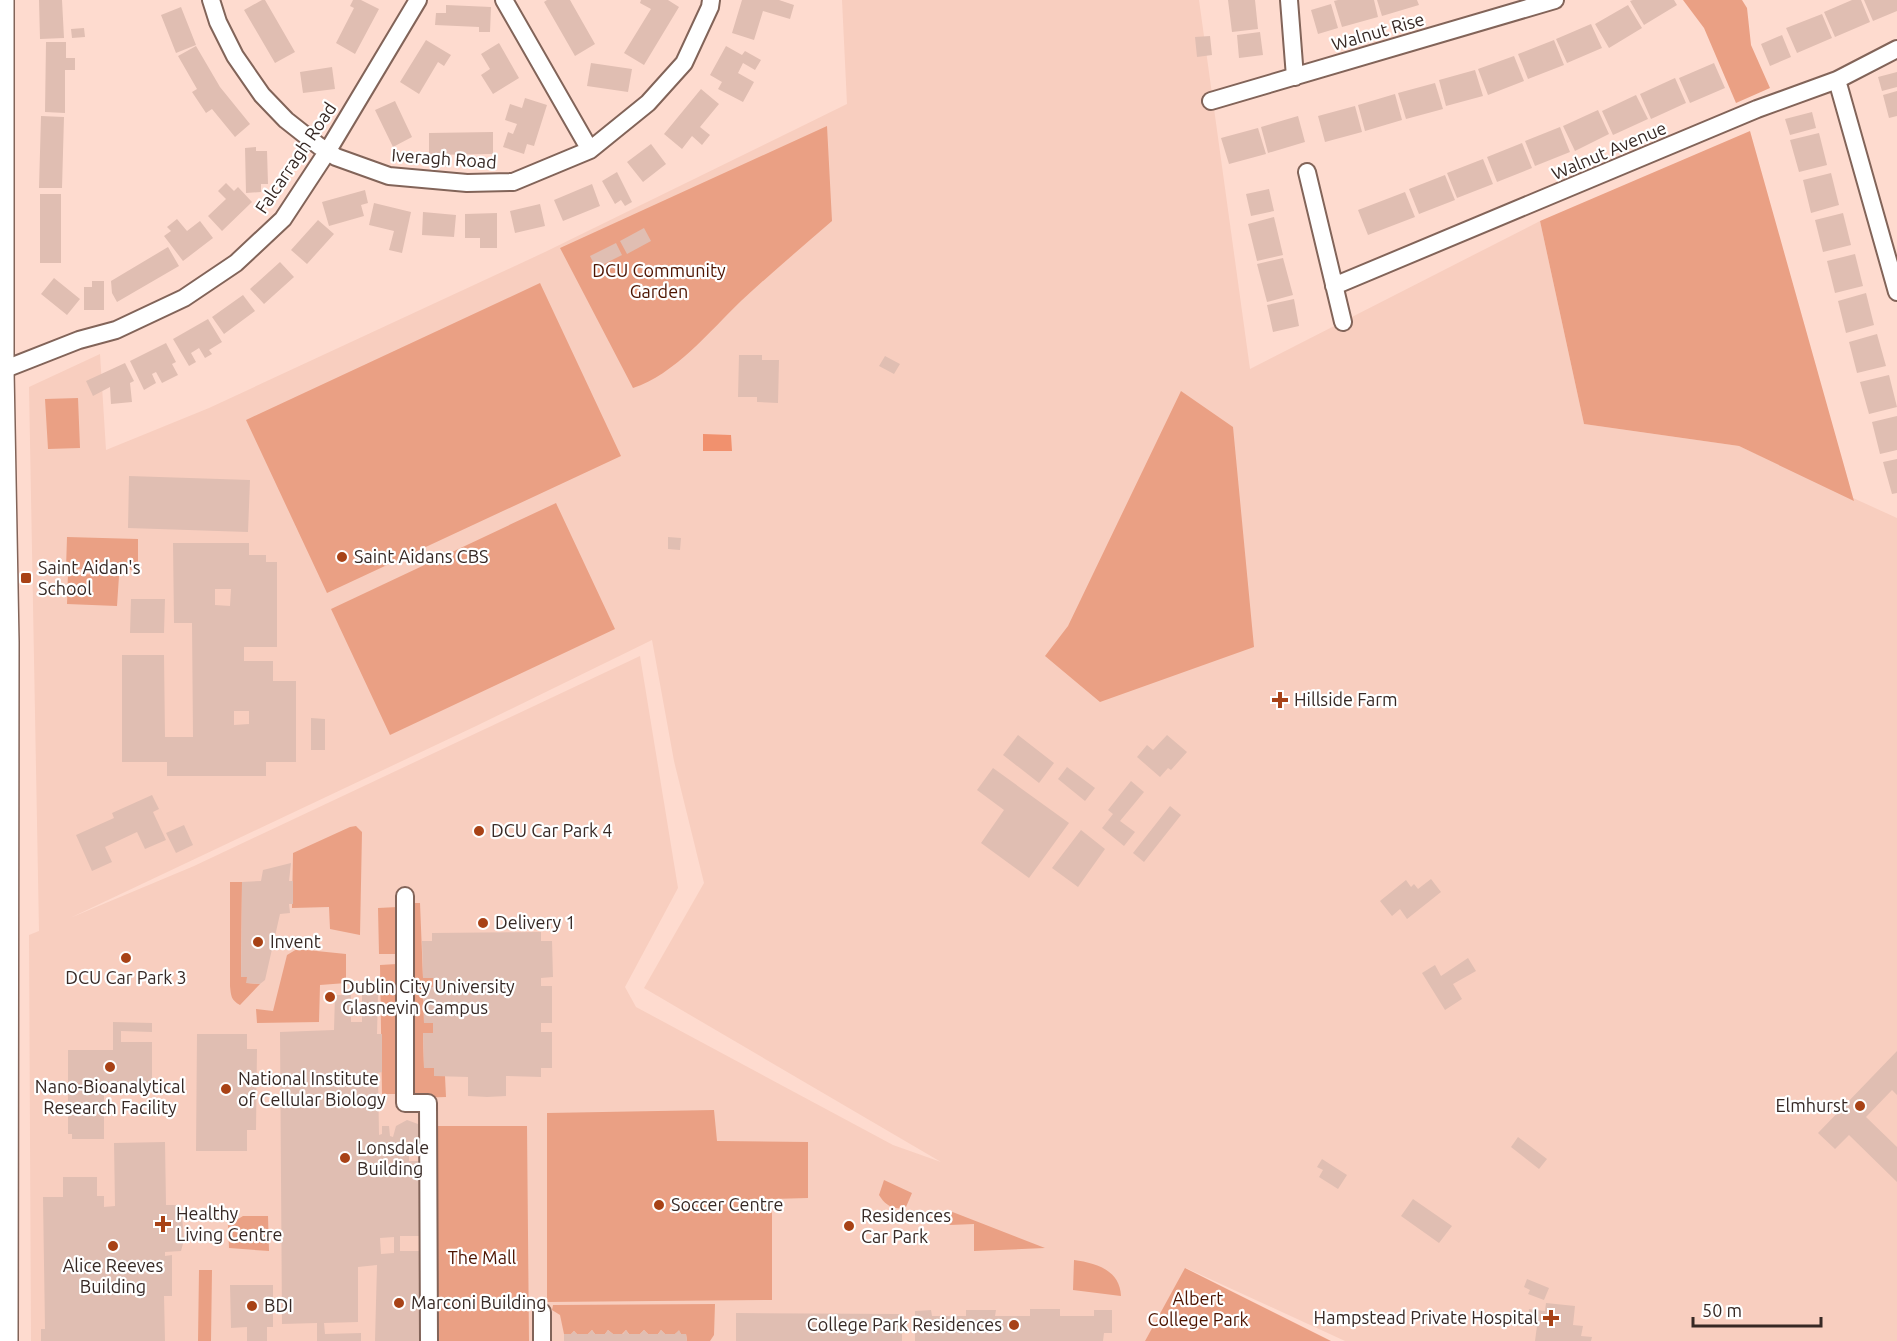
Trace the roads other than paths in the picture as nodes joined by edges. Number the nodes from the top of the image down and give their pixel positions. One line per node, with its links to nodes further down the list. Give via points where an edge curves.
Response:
1 (3, 0): 18 (main road)
2 (211, 0): 13 (street, Iveragh Road, via 235,56 262,95)
3 (418, 0): 13 (street, Falcarragh Road)
4 (504, 0): 12 (street)
5 (711, 0): 12 (street, Iveragh Road, via 684,63 648,103)
6 (1289, 0): 9 (street)
7 (1553, 0): 9 (street, Walnut Rise)
8 (1897, 49): 10 (street, Walnut Avenue)
9 (1295, 77): 11 (street, Walnut Rise)
10 (1836, 80): 15 (street, Walnut Avenue); 16 (street)
11 (1211, 100)
12 (590, 150): 13 (street, Iveragh Road, via 513,182 467,183 389,176)
13 (327, 152): 18 (street, Falcarragh Road, via 283,219 236,263 184,298 116,330)
14 (1307, 172): 15 (street)
15 (1334, 286): 17 (street)
16 (1897, 292)
17 (1342, 322)
18 (2, 370): 19 (main road)
19 (4, 641): 22 (main road)
20 (405, 896): 23 (street, via 405,1103 428,1102)
21 (542, 1312): 24 (street)
22 (7, 1341)
23 (429, 1341)
24 (542, 1341)

